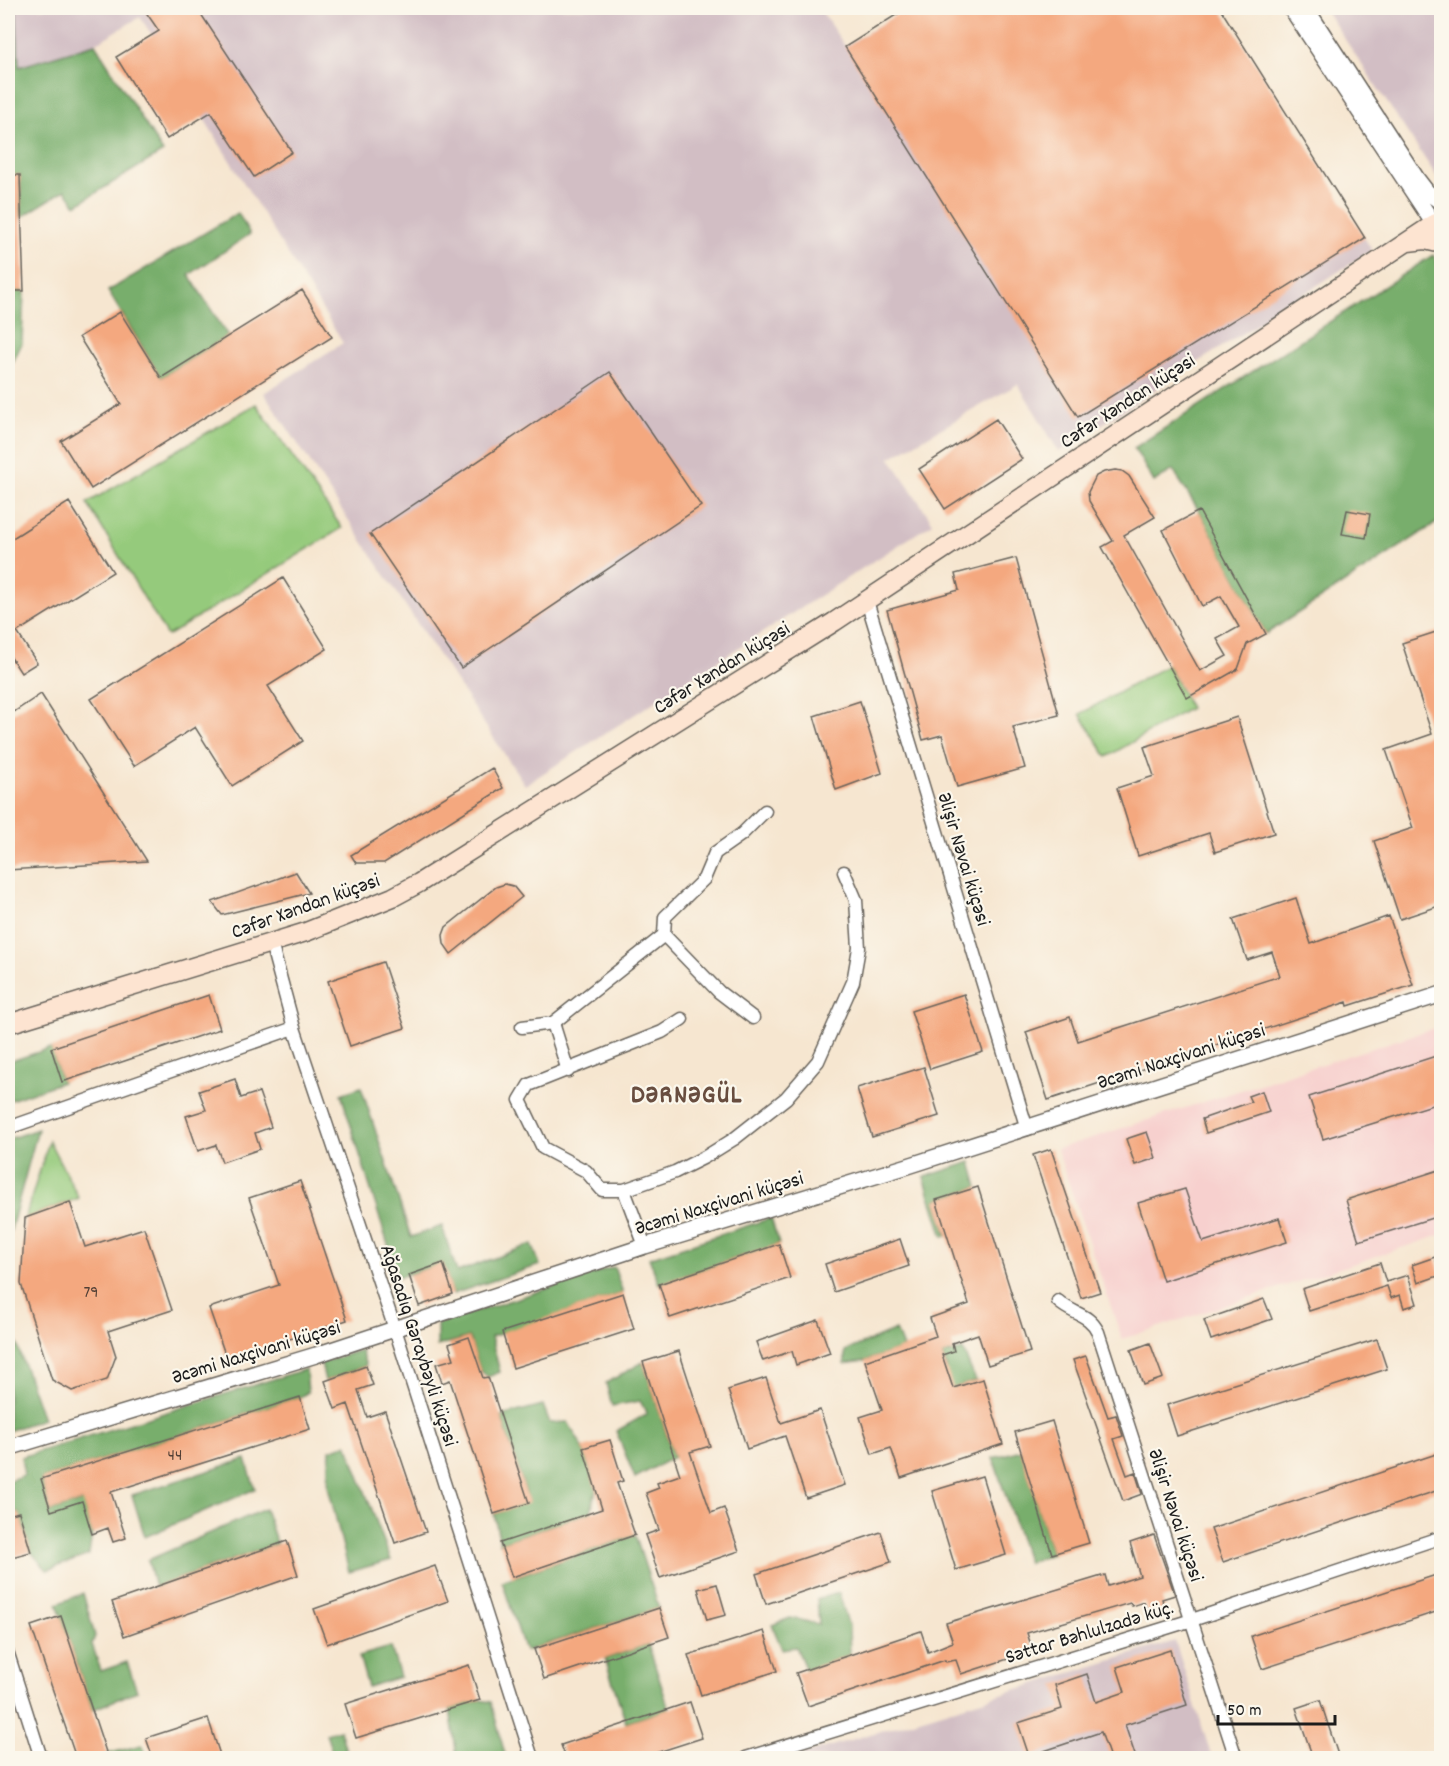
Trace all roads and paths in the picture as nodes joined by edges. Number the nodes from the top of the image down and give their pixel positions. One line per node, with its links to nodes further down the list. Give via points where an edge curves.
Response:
1 (1291, 8): 4 (street)
2 (1306, 8): 3 (street, via 1422,186)
3 (1441, 202)
4 (1439, 226): 5 (main road, Cəfər Xəndan küçəsi)
5 (1407, 242): 6 (main road, via 1425,240); 7 (main road, Cəfər Xəndan küçəsi)
6 (1442, 244)
7 (867, 600): 11 (main road, Cəfər Xəndan küçəsi, via 419,883 393,897); 21 (street, Əlişir Nəvai küçəsi)
8 (765, 811): 10 (street, via 715,853 704,879 665,917)
9 (844, 872): 22 (street, via 856,900 859,948 853,982 818,1061 786,1098 734,1138 675,1172)
10 (664, 935): 14 (street, via 719,993); 15 (street)
11 (271, 943): 16 (main road, Cəfər Xəndan küçəsi); 18 (street, Ağasadıq Gəraybəyli küçəsi)
12 (1442, 994): 21 (street, Əcəmi Naxçivani küçəsi)
13 (682, 1018): 19 (street, via 662,1032)
14 (753, 1018)
15 (553, 1023): 17 (street); 19 (street)
16 (8, 1024)
17 (522, 1027)
18 (294, 1028): 20 (street); 25 (street, Ağasadıq Gəraybəyli küçəsi)
19 (568, 1071): 22 (street, via 529,1085 520,1100 543,1148 586,1171 602,1190)
20 (8, 1128)
21 (1027, 1129): 23 (street, Əcəmi Naxçivani küçəsi)
22 (624, 1190): 23 (street)
23 (645, 1246): 25 (street, Əcəmi Naxçivani küçəsi)
24 (1058, 1301): 28 (street, Əlişir Nəvai küçəsi, via 1090,1319 1098,1332)
25 (395, 1329): 26 (street, Əcəmi Naxçivani küçəsi); 31 (street, Ağasadıq Gəraybəyli küçəsi)
26 (8, 1448)
27 (1442, 1537): 28 (street, Səttar Bəhlulzadə küç.)
28 (1191, 1620): 32 (street, Səttar Bəhlulzadə küç.); 33 (street, Əlişir Nəvai küçəsi)
29 (8, 1654): 30 (street)
30 (42, 1758)
31 (532, 1758)
32 (746, 1758)
33 (1236, 1758)

